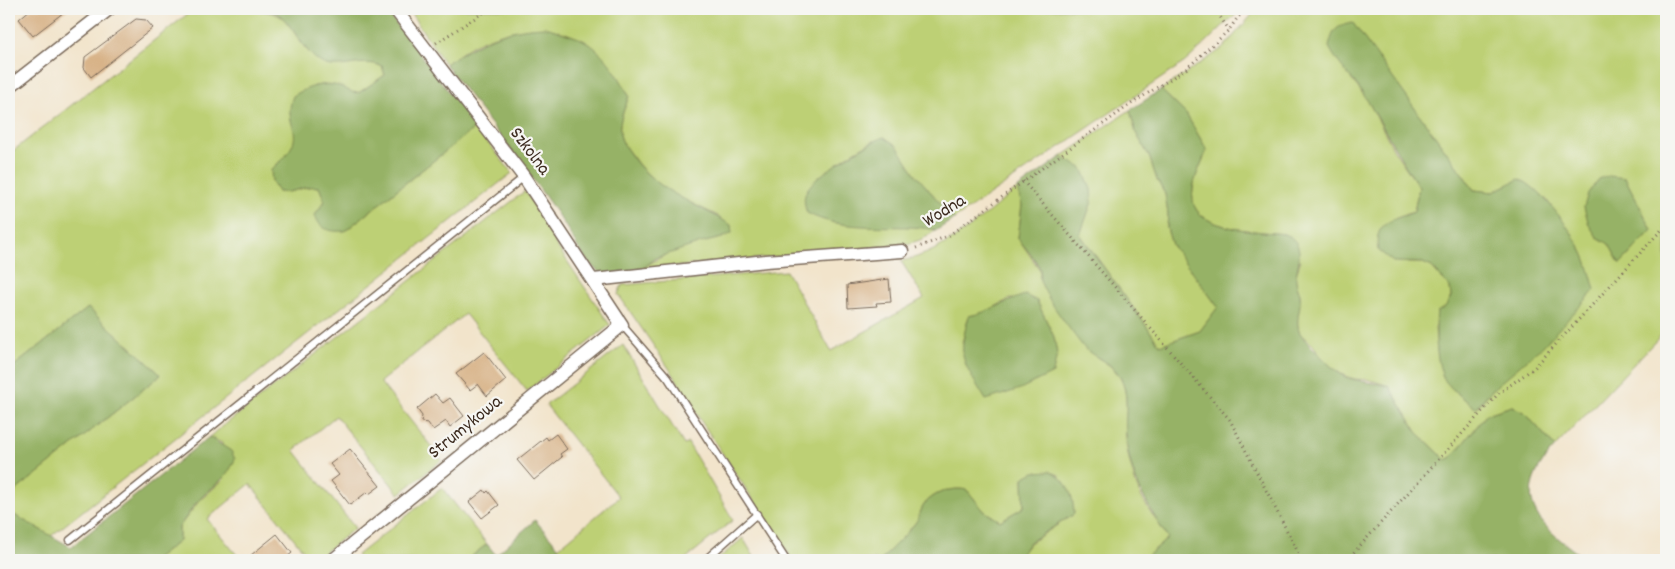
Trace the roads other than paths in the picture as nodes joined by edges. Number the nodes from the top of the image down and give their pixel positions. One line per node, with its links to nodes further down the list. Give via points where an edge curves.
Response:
1 (108, 9): 3 (street)
2 (395, 9): 4 (street, Szkolna)
3 (9, 87)
4 (524, 177): 6 (street, Szkolna); 9 (lane)
5 (902, 251): 6 (street, via 766,261)
6 (594, 280): 7 (street, Szkolna)
7 (622, 325): 8 (lane, via 668,378); 10 (street, Strumykowa)
8 (756, 514): 11 (lane); 12 (lane)
9 (70, 540)
10 (333, 560)
11 (705, 560)
12 (786, 560)

